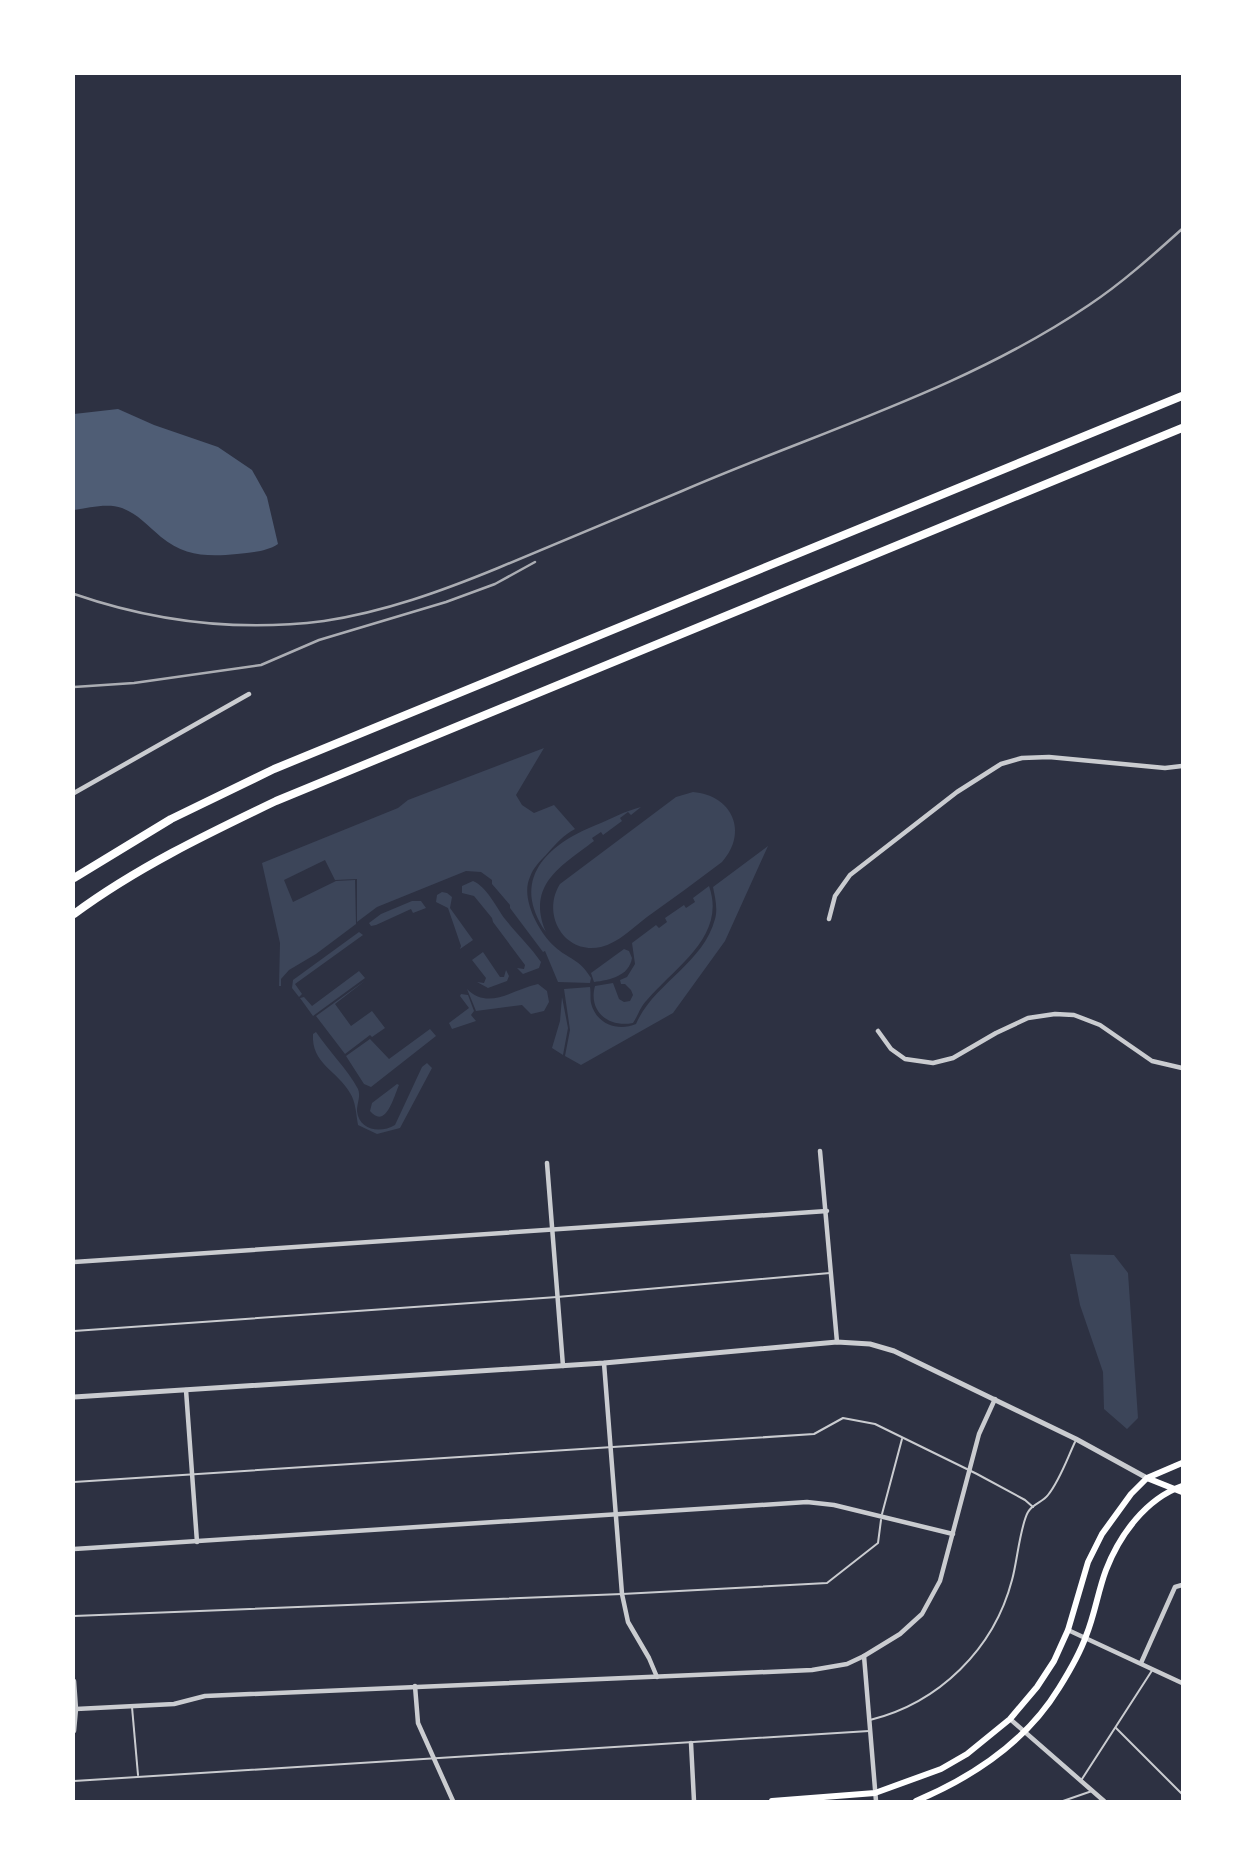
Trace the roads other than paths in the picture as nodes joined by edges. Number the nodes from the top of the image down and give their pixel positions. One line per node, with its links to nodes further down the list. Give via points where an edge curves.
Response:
1 (1182, 396): 6 (highway, via 274,769 171,819)
2 (1182, 428): 7 (highway, via 276,801 189,843)
3 (249, 694): 5 (street)
4 (1182, 766): 8 (street, via 1049,757 1001,764 957,792 850,875 835,896)
5 (74, 793)
6 (74, 878)
7 (74, 914)
8 (829, 919)
9 (878, 1031): 10 (street, via 905,1059 933,1063 953,1058 1028,1018 1074,1015 1100,1025 1152,1061)
10 (1182, 1068)
11 (820, 1151): 13 (street)
12 (547, 1163): 14 (street)
13 (827, 1211): 14 (street); 16 (street)
14 (552, 1229): 15 (street); 17 (street)
15 (74, 1262)
16 (832, 1273): 17 (lane); 19 (street)
17 (557, 1297): 18 (lane); 21 (street)
18 (74, 1331)
19 (837, 1342): 20 (street); 24 (street, via 894,1351)
20 (604, 1363): 21 (street); 27 (street)
21 (563, 1366): 22 (street)
22 (186, 1390): 23 (street); 30 (street)
23 (74, 1397)
24 (995, 1399): 26 (street); 29 (street)
25 (902, 1439): 27 (lane, via 875,1424 844,1418 814,1434); 29 (lane); 36 (lane)
26 (1076, 1439): 31 (street); 34 (lane, via 1048,1497)
27 (610, 1449): 30 (lane); 35 (street)
28 (1182, 1464): 31 (main road)
29 (968, 1471): 34 (lane); 37 (street)
30 (192, 1475): 32 (lane); 38 (street)
31 (1147, 1478): 33 (main road); 43 (main road, via 1102,1534 1088,1562)
32 (74, 1482)
33 (1180, 1488): 44 (main road, via 1157,1498 1119,1542)
34 (1033, 1507): 55 (lane, via 1004,1603 977,1652 924,1699)
35 (616, 1515): 36 (street, via 807,1502); 38 (street); 41 (street)
36 (881, 1517): 37 (street); 41 (lane, via 878,1543 827,1583)
37 (953, 1534): 45 (street, via 940,1581 922,1614)
38 (197, 1542): 39 (street)
39 (74, 1549)
40 (1182, 1585): 46 (street, via 1175,1587)
41 (622, 1594): 42 (lane); 48 (street, via 628,1622)
42 (74, 1616)
43 (1068, 1630): 44 (street); 54 (main road, via 1037,1688)
44 (1086, 1637): 46 (street); 59 (main road, via 1058,1689)
45 (864, 1656): 48 (street, via 812,1670); 55 (street)
46 (1141, 1663): 47 (street)
47 (1153, 1669): 50 (street); 56 (lane)
48 (657, 1677): 51 (street)
49 (74, 1682): 53 (street)
50 (1182, 1683)
51 (415, 1686): 52 (street, via 205,1696 174,1704); 61 (street, via 418,1723)
52 (132, 1706): 53 (street); 62 (lane)
53 (76, 1709): 57 (street)
54 (1010, 1719): 59 (street); 66 (main road, via 941,1769)
55 (869, 1721): 58 (street)
56 (1115, 1728): 64 (lane); 67 (lane)
57 (74, 1731)
58 (870, 1731): 60 (lane); 66 (street)
59 (1025, 1732): 64 (street); 72 (main road, via 956,1783)
60 (691, 1743): 61 (lane); 69 (street)
61 (432, 1759): 62 (lane); 68 (street)
62 (138, 1777): 63 (lane)
63 (74, 1781)
64 (1081, 1781): 65 (street)
65 (1093, 1791): 73 (lane); 74 (street)
66 (875, 1793): 70 (main road); 71 (street)
67 (1182, 1794)
68 (453, 1801)
69 (694, 1801)
70 (772, 1801)
71 (876, 1801)
72 (916, 1801)
73 (1063, 1801)
74 (1104, 1801)

